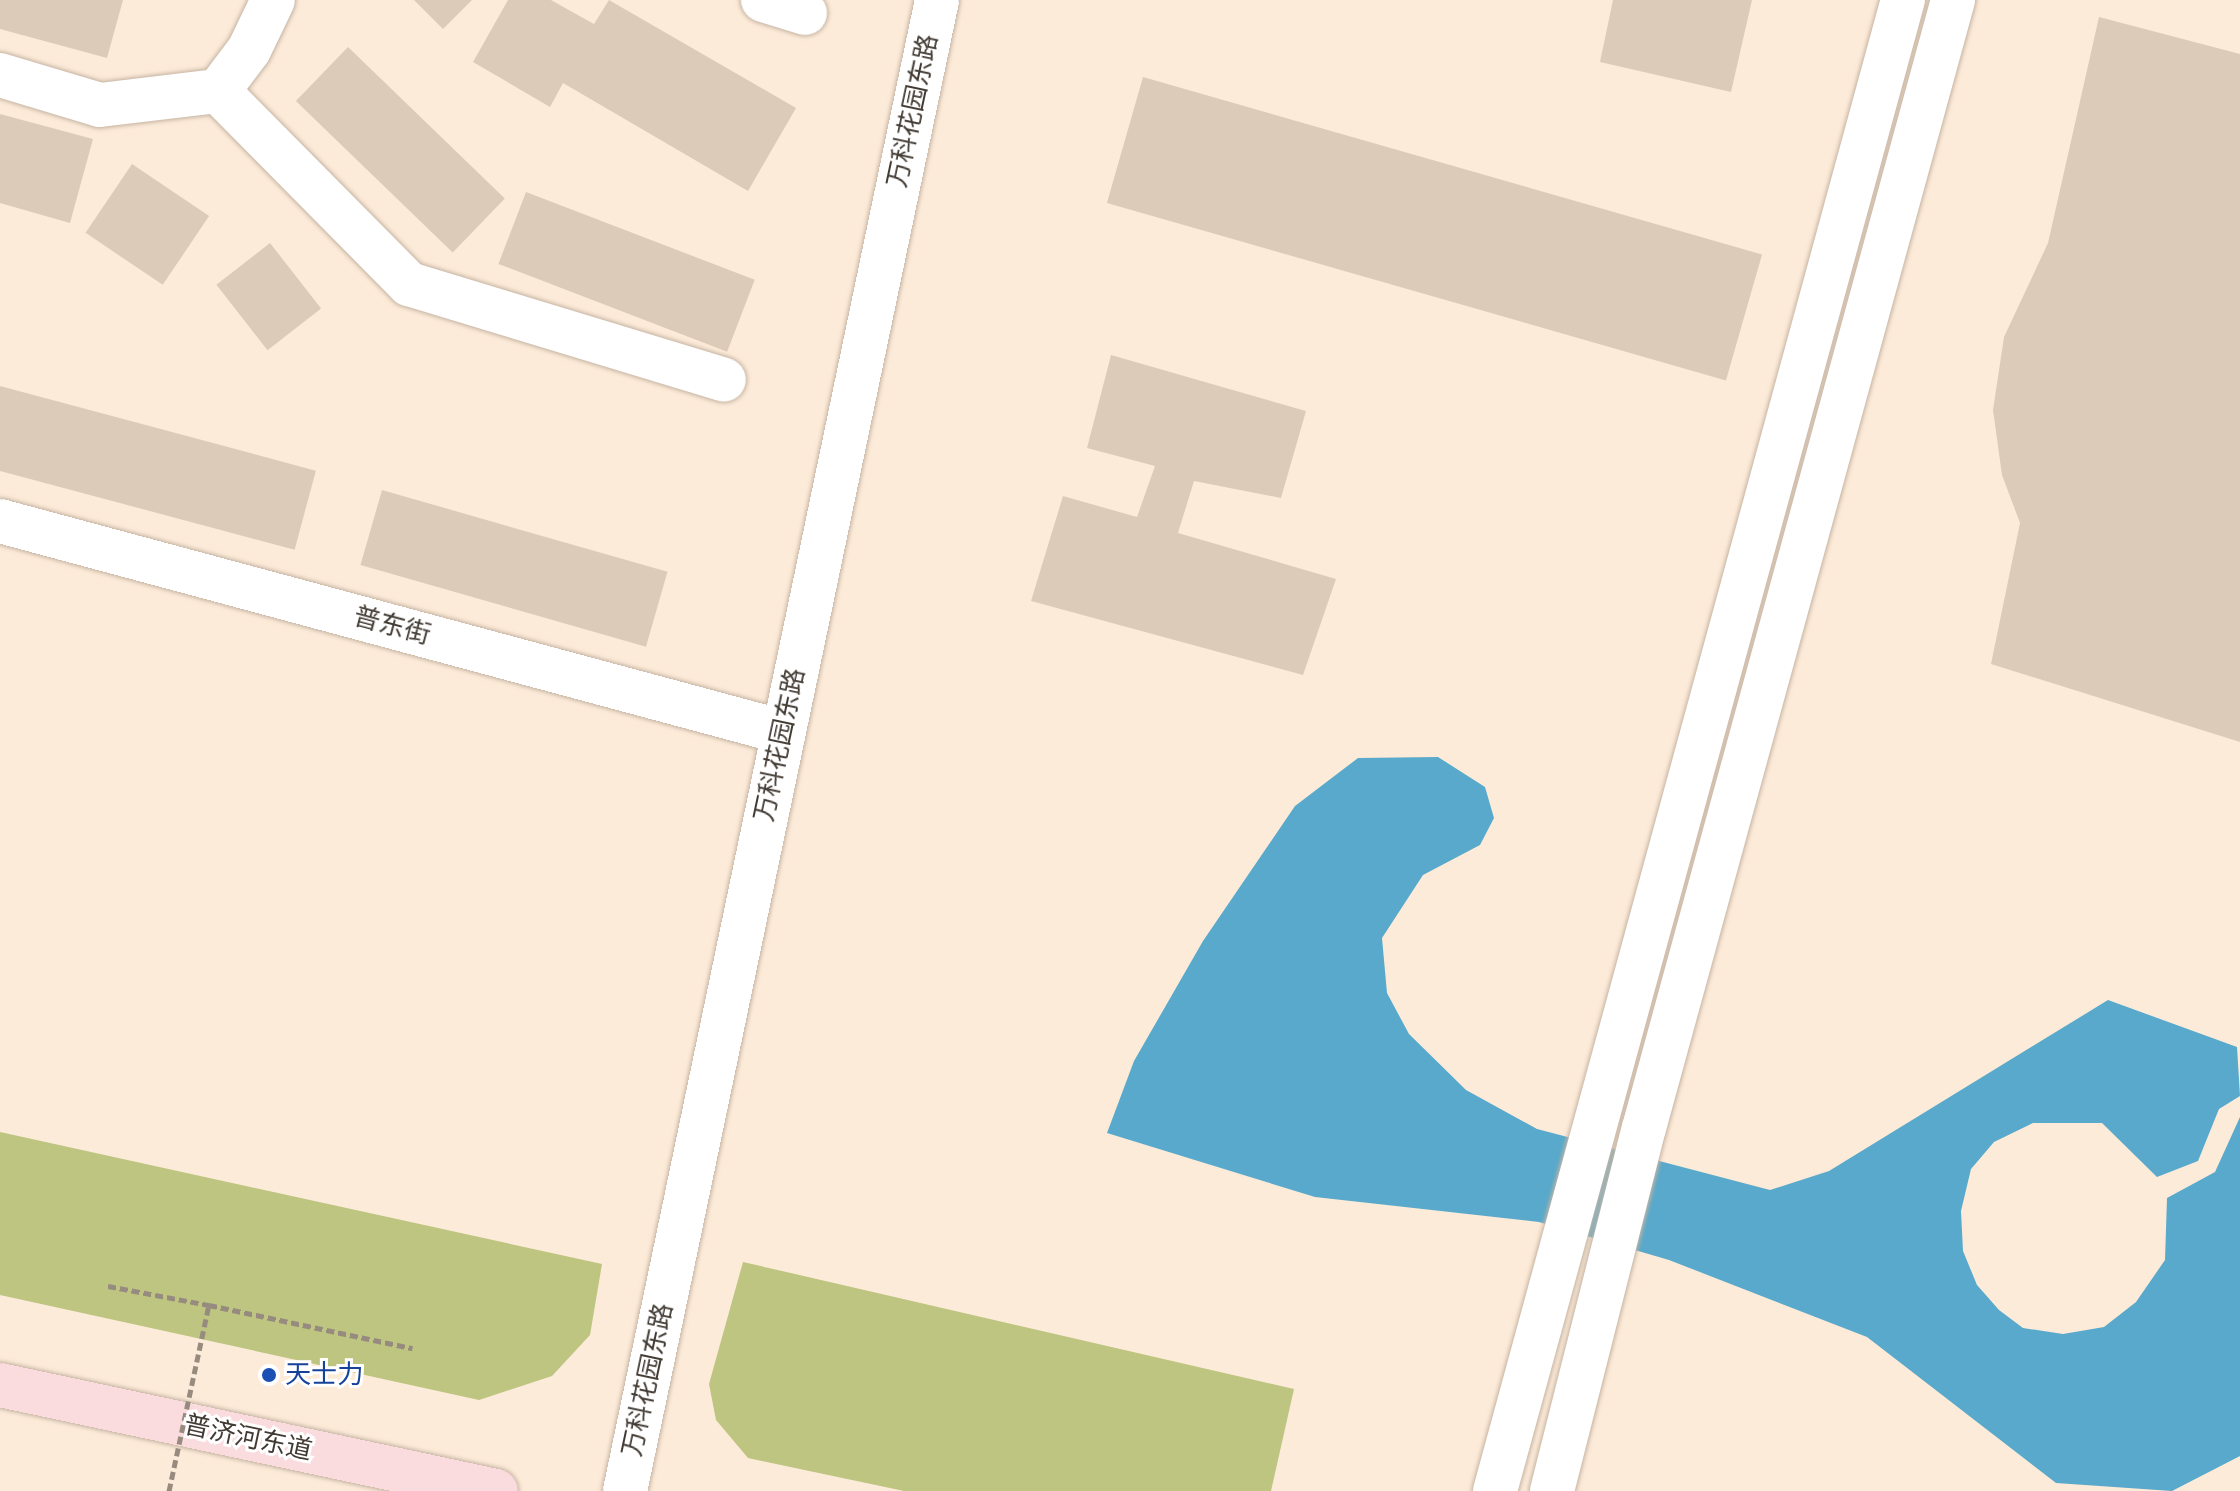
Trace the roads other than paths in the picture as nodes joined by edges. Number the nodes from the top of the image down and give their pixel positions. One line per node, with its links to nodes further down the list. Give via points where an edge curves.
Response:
1 (273, 0): 8 (street, via 249,50)
2 (763, 0): 6 (street)
3 (937, 0): 11 (street, 万科花园东路)
4 (1903, 0): 15 (street)
5 (1953, 0): 16 (street, via 1644,1128)
6 (805, 13)
7 (0, 75): 8 (street, via 100,105)
8 (218, 91): 9 (street, via 409,284)
9 (724, 380)
10 (0, 521): 11 (street, 普东街)
11 (783, 732): 14 (street, 万科花园东路)
12 (0, 1385): 13 (main road, 普济河东道)
13 (496, 1491)
14 (625, 1491)
15 (1495, 1491)
16 (1552, 1491)

